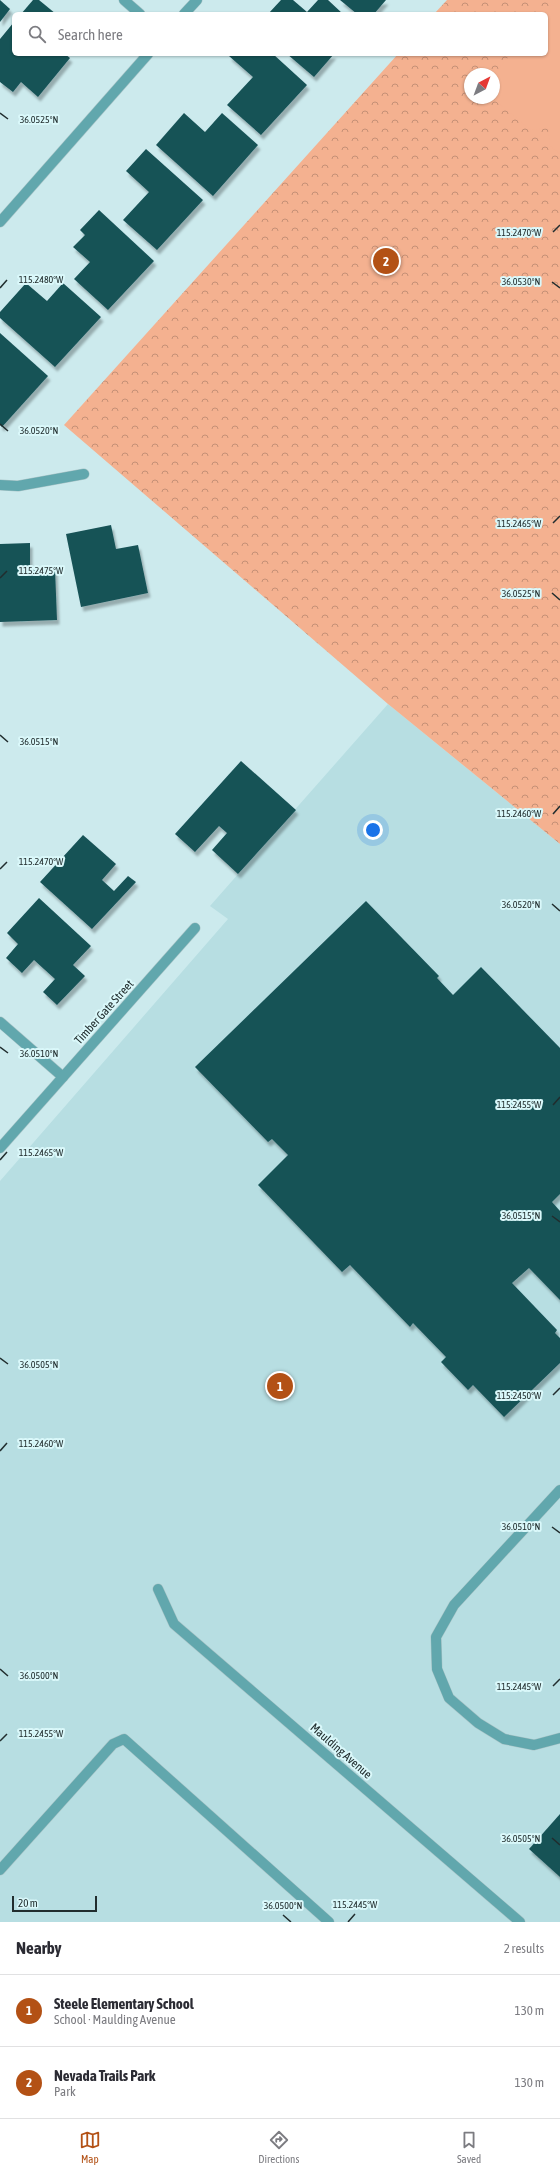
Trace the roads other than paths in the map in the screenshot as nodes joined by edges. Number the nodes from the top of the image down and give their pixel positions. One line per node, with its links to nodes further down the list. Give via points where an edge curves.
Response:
1 (124, 0): 3 (street)
2 (197, 0): 4 (street)
3 (138, 12)
4 (186, 12)
5 (146, 56): 6 (street)
6 (0, 222)
7 (84, 474): 8 (street, via 18,486)
8 (0, 485)
9 (195, 928): 11 (street, Timber Gate Street)
10 (0, 1022): 11 (street)
11 (63, 1077): 12 (street, Timber Gate Street)
12 (0, 1148)
13 (560, 1490): 15 (street, via 454,1605 436,1637 437,1669 449,1698 478,1723 504,1739 534,1745)
14 (158, 1589): 18 (street, Maulding Avenue, via 174,1624)
15 (560, 1738)
16 (0, 1870): 17 (street, via 113,1744 124,1739)
17 (329, 1922)
18 (520, 1922)

